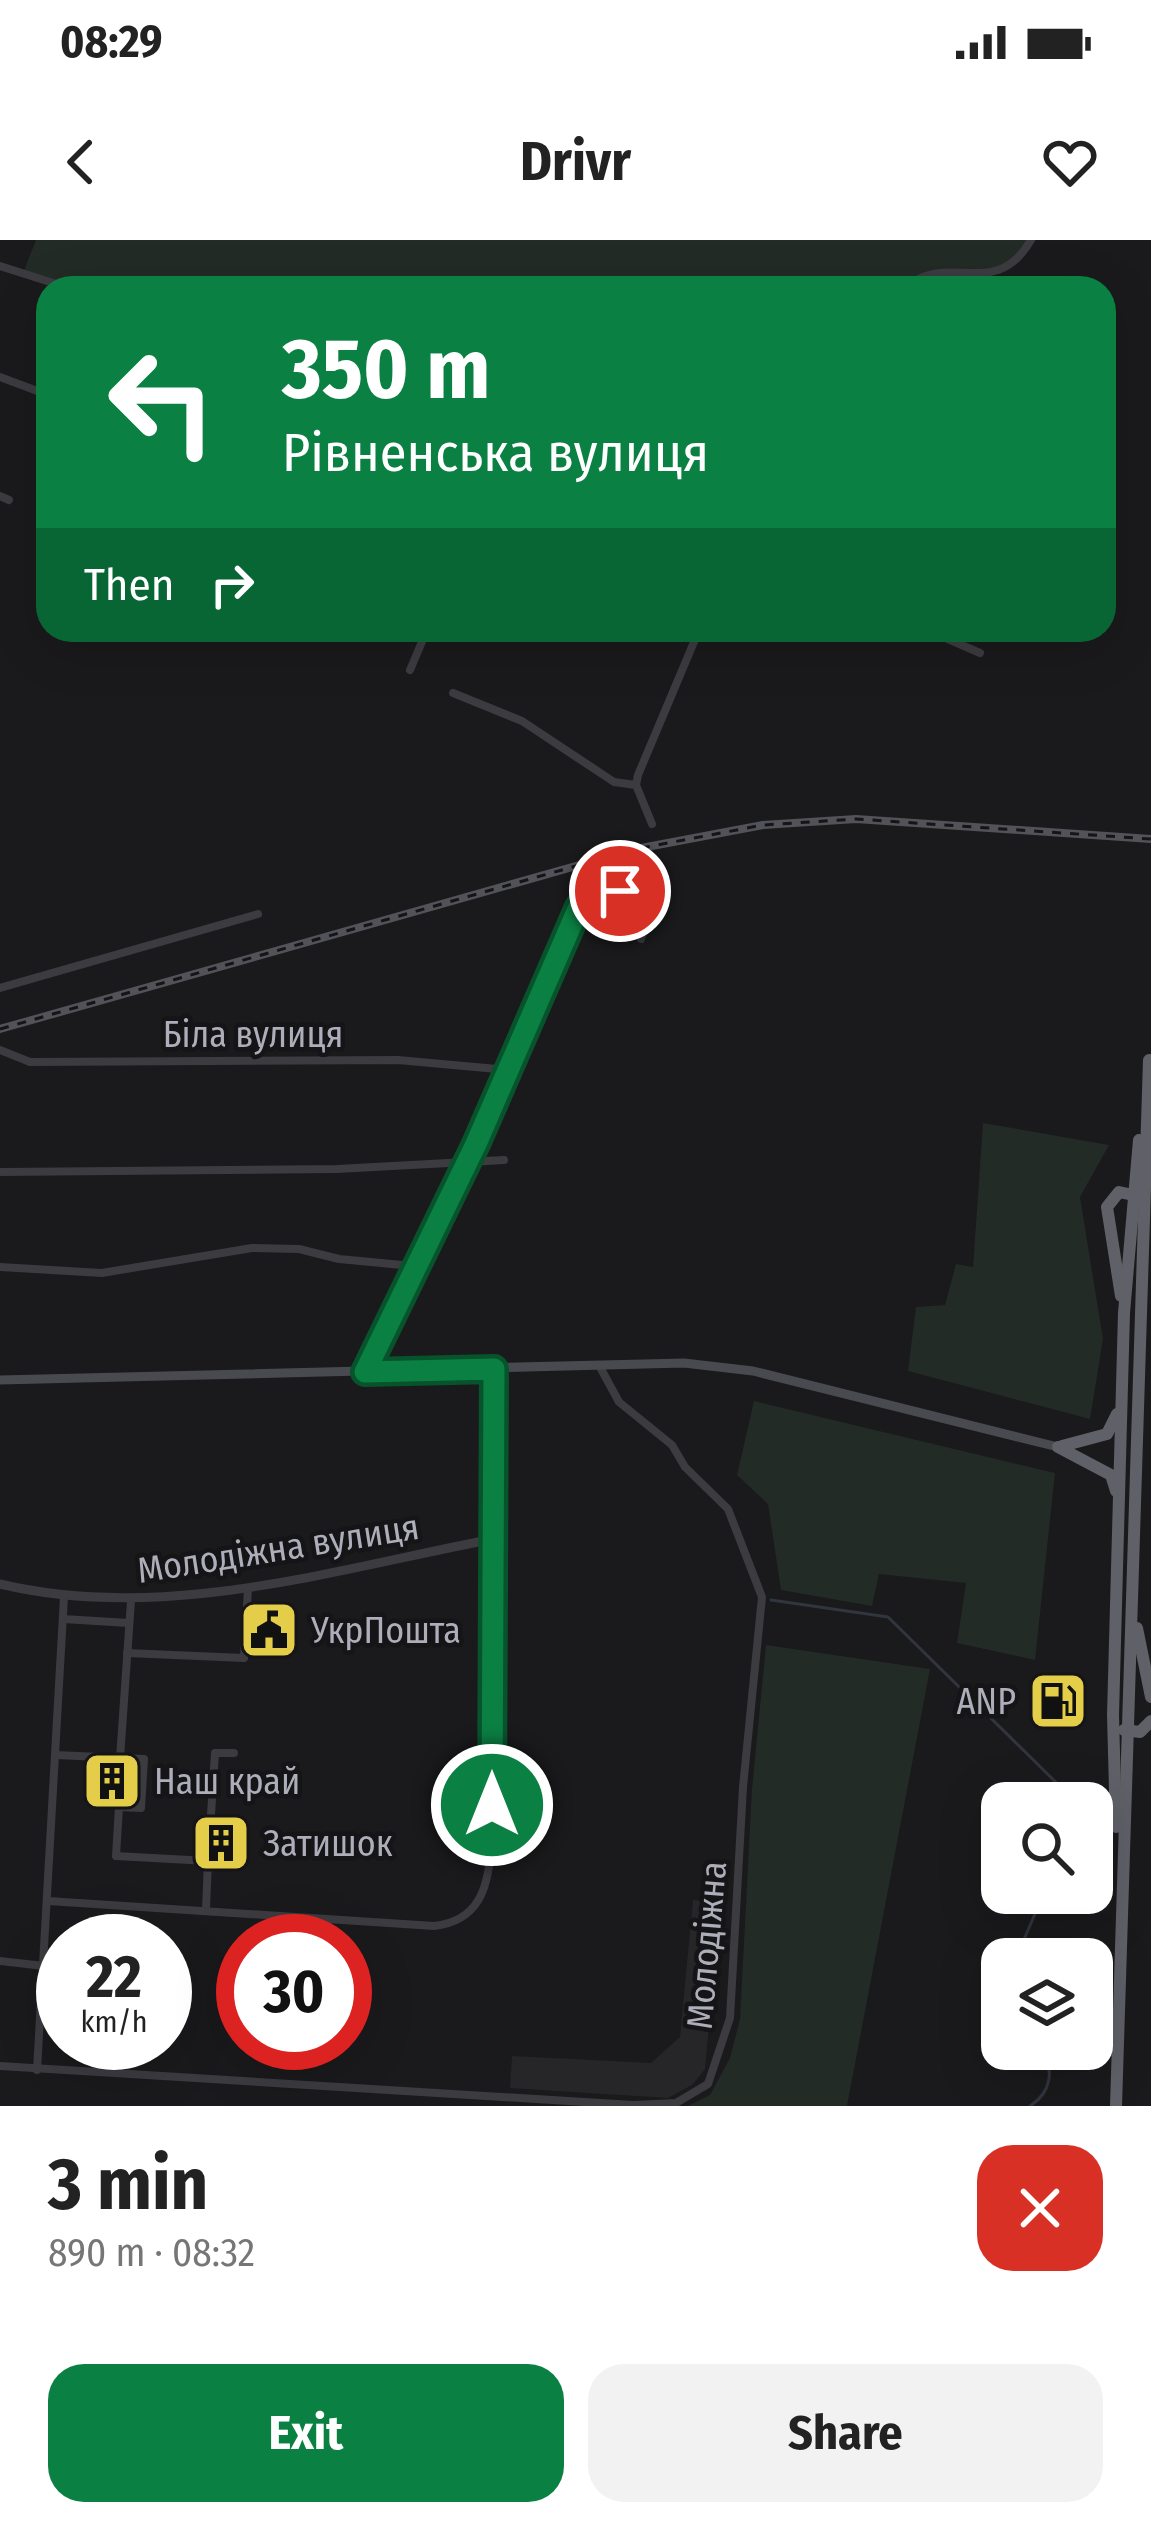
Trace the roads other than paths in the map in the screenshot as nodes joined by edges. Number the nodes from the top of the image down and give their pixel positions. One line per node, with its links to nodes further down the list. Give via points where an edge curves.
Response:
1 (1031, 240): 3 (street, via 1000,271)
2 (0, 266): 4 (street)
3 (926, 276)
4 (36, 277)
5 (0, 376): 6 (street)
6 (36, 390)
7 (422, 642): 11 (street)
8 (694, 642): 13 (street)
9 (955, 642): 10 (street)
10 (980, 653)
11 (410, 670)
12 (453, 693): 13 (street, via 522,721 614,782)
13 (636, 785): 14 (street)
14 (652, 824)
15 (258, 914): 17 (street)
16 (641, 939): 21 (street, via 655,892 650,884 579,907)
17 (0, 988)
18 (1151, 1043): 20 (highway)
19 (0, 1050): 21 (street, Біла вулиця, via 30,1062 398,1060)
20 (1149, 1060): 25 (highway); 26 (highway)
21 (508, 1070): 23 (street)
22 (504, 1160): 23 (street)
23 (466, 1162): 24 (street); 27 (street)
24 (0, 1172)
25 (1133, 1196): 26 (highway); 29 (highway); 29 (highway, via 1119,1192 1107,1207)
26 (1144, 1218): 35 (highway)
27 (413, 1266): 28 (street, via 252,1248 102,1273); 32 (street)
28 (0, 1267)
29 (1124, 1313): 34 (highway)
30 (600, 1367): 31 (main road); 37 (main road, via 684,1363 753,1371); 66 (street, Молодіжна, via 619,1402 673,1445 728,1509 762,1597 730,2018 709,2084 662,2106)
31 (494, 1369): 32 (main road); 41 (street)
32 (365, 1372): 33 (main road)
33 (0, 1380)
34 (1122, 1401): 37 (highway, via 1107,1434); 40 (highway)
35 (1138, 1418): 36 (highway); 39 (highway)
36 (1151, 1437)
37 (1058, 1447): 40 (highway, via 1111,1475)
38 (1151, 1486): 39 (highway)
39 (1136, 1504): 46 (highway)
40 (1119, 1517): 52 (highway)
41 (493, 1539): 43 (street, Молодіжна вулиця); 60 (street, via 491,1850 482,1898 467,1916 434,1926)
42 (0, 1584): 44 (street, Молодіжна вулиця)
43 (248, 1586): 45 (street, Молодіжна вулиця); 49 (street, via 244,1658)
44 (64, 1597): 45 (street, Молодіжна вулиця); 47 (street)
45 (130, 1601): 48 (street)
46 (1133, 1609): 50 (highway); 53 (highway)
47 (63, 1619): 48 (street); 55 (street)
48 (129, 1623): 49 (street)
49 (127, 1653): 56 (street)
50 (1151, 1697)
51 (1151, 1721): 53 (highway)
52 (1113, 1724): 53 (highway); 58 (highway)
53 (1128, 1732): 58 (highway)
54 (234, 1754): 57 (street, via 215,1753)
55 (56, 1755): 56 (street); 59 (street)
56 (120, 1758): 57 (street, via 144,1759 141,1808 119,1807 116,1856)
57 (208, 1861): 60 (street)
58 (1120, 1874): 67 (highway)
59 (48, 1901): 60 (street); 61 (street)
60 (206, 1909)
61 (47, 1914)
62 (0, 1961): 63 (street)
63 (36, 1965)
64 (0, 2066): 65 (street, Молодіжна)
65 (36, 2070)
66 (37, 2070)
67 (1116, 2106)

